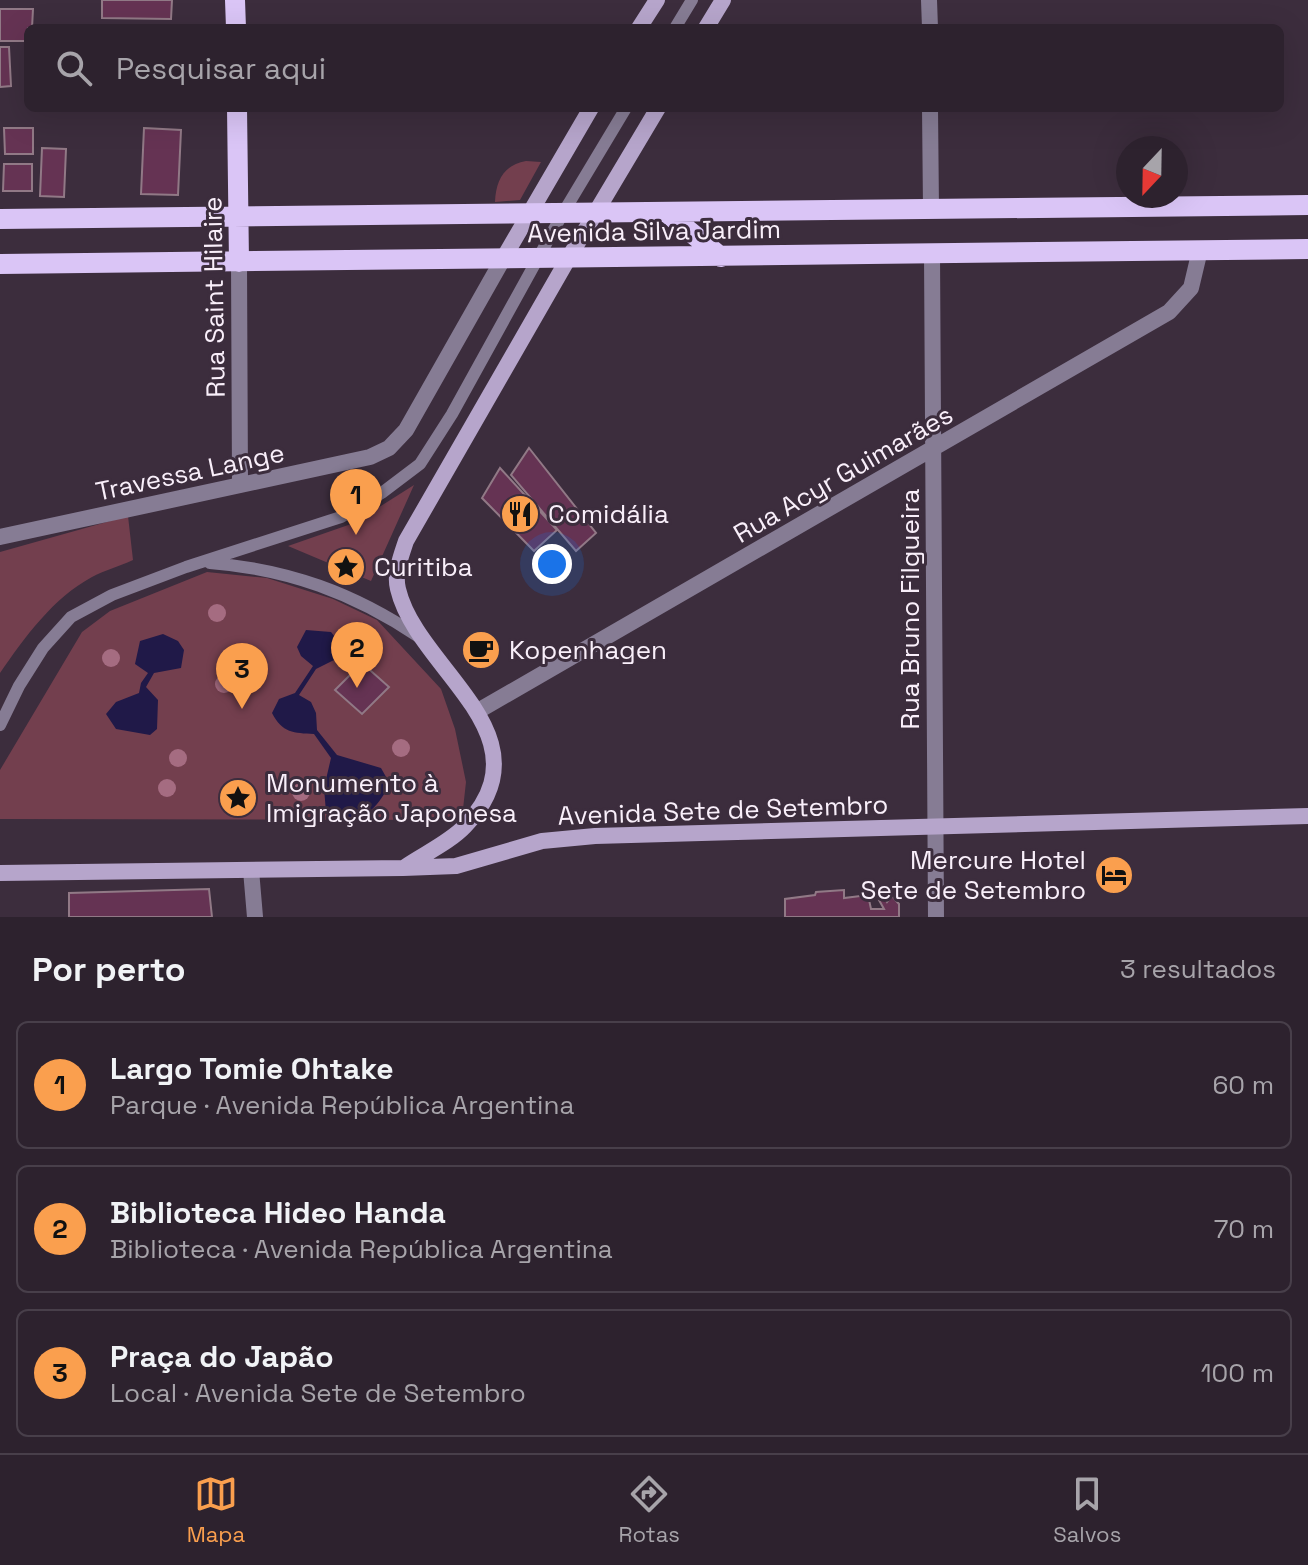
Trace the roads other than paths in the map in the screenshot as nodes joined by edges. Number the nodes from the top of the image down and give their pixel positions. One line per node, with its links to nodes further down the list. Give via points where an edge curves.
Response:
1 (235, 0): 6 (main road)
2 (657, 0): 7 (main road)
3 (692, 0): 8 (lane)
4 (723, 0): 9 (main road)
5 (929, 0): 10 (street)
6 (236, 24)
7 (642, 24)
8 (677, 24)
9 (708, 24)
10 (930, 24)
11 (237, 112): 22 (main road, Rua Saint Hilaire)
12 (589, 112): 19 (main road)
13 (624, 112): 20 (lane)
14 (656, 112): 21 (main road)
15 (930, 112): 17 (street)
16 (1308, 205): 17 (main road, Avenida Silva Jardim)
17 (931, 209): 18 (main road, Avenida Silva Jardim)
18 (666, 212): 21 (main road, Avenida Silva Jardim); 27 (main road)
19 (529, 213): 20 (main road, Avenida Silva Jardim); 22 (main road, Avenida Silva Jardim); 28 (main road)
20 (563, 213): 21 (main road, Avenida Silva Jardim); 29 (lane)
21 (594, 213): 30 (main road)
22 (238, 216): 23 (main road, Avenida Silva Jardim); 31 (main road, Rua Saint Hilaire)
23 (0, 219)
24 (1308, 249): 25 (main road, Avenida Silva Jardim)
25 (1200, 250): 26 (main road, Avenida Silva Jardim); 33 (street, Rua Acyr Guimarães, via 1191,288 1169,312)
26 (932, 254): 27 (main road, Avenida Silva Jardim); 33 (street, Rua Bruno Filgueira)
27 (721, 257): 30 (main road, Avenida Silva Jardim)
28 (503, 259): 29 (main road, Avenida Silva Jardim); 31 (main road, Avenida Silva Jardim); 34 (street, Travessa Lange, via 406,430 389,448 370,457)
29 (537, 259): 30 (main road, Avenida Silva Jardim); 36 (lane, via 420,464 341,517)
30 (568, 259): 37 (main road, via 406,541 397,587)
31 (239, 262): 32 (main road, Avenida Silva Jardim); 34 (street, Rua Saint Hilaire)
32 (0, 264)
33 (933, 450): 38 (street, Rua Acyr Guimarães); 41 (street, Rua Bruno Filgueira)
34 (240, 485): 35 (street, Travessa Lange)
35 (0, 537)
36 (203, 562): 37 (lane, via 281,572 323,586 383,612); 39 (lane, via 112,595 71,617 43,648)
37 (419, 637): 38 (main road)
38 (478, 711): 42 (main road, via 493,761 483,804 464,827)
39 (0, 725)
40 (1308, 816): 41 (main road, Avenida Sete de Setembro)
41 (935, 825): 42 (main road, Avenida Sete de Setembro, via 595,836 542,841 456,866); 46 (street, Rua Bruno Filgueira)
42 (403, 868): 43 (main road, Avenida Sete de Setembro)
43 (251, 870): 44 (main road, Avenida Sete de Setembro); 45 (street)
44 (0, 873)
45 (255, 917)
46 (936, 917)

